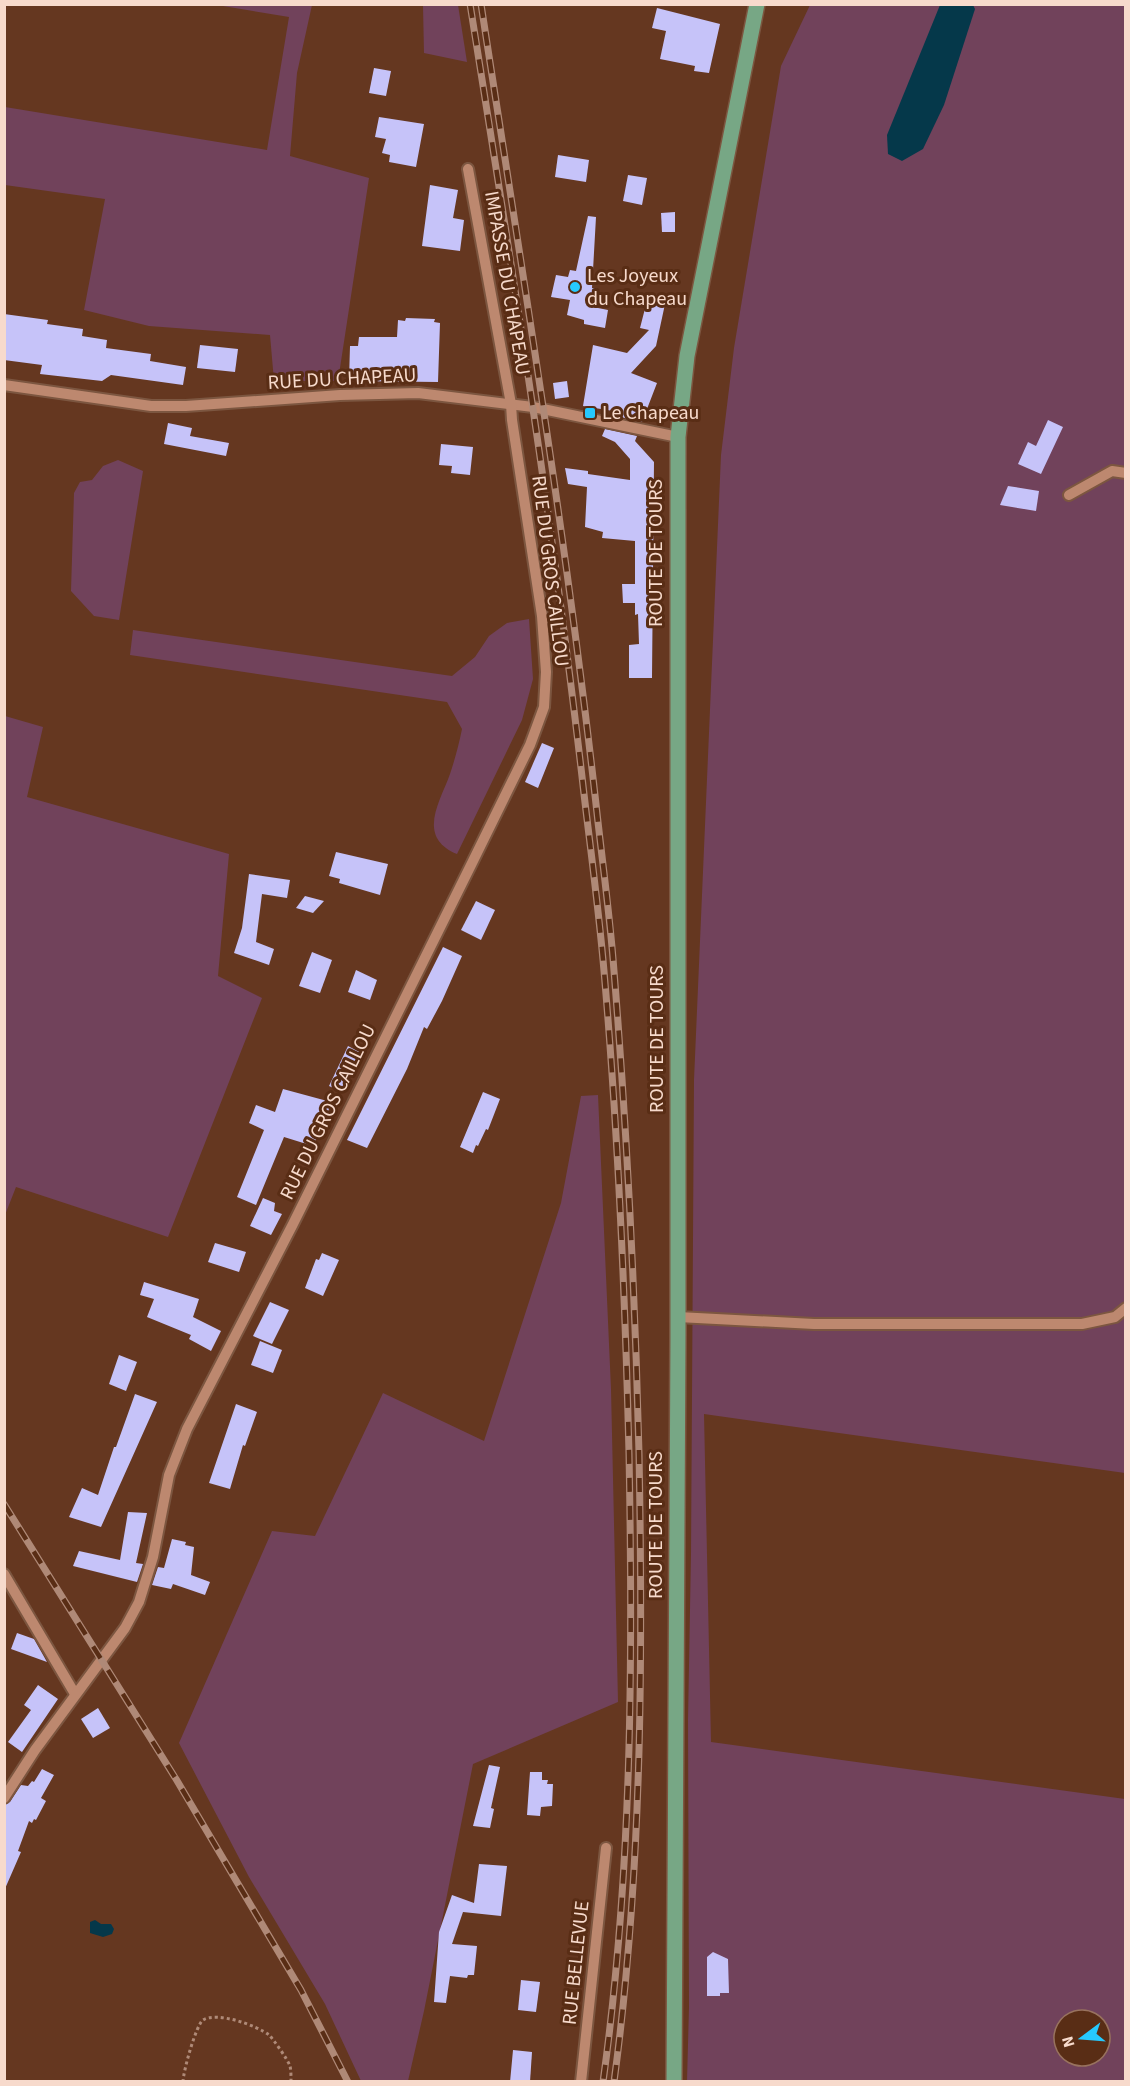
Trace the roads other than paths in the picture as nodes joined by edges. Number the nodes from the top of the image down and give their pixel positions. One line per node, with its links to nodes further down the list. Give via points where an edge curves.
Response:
1 (757, 4): 5 (main road, ROUTE DE TOURS, via 687,356)
2 (468, 169): 4 (street, IMPASSE DU CHAPEAU)
3 (4, 385): 4 (street, RUE DU CHAPEAU, via 151,406 418,393)
4 (511, 404): 5 (street, RUE DU CHAPEAU); 11 (street, RUE DU GROS CAILLOU, via 542,616 544,707 530,745 467,873 187,1430 169,1475 153,1557 139,1602)
5 (678, 437): 9 (main road, ROUTE DE TOURS)
6 (1125, 473): 7 (street, via 1112,471)
7 (1068, 495)
8 (1125, 1308): 9 (street, via 1115,1317 1082,1324 814,1324)
9 (678, 1317): 15 (main road, ROUTE DE TOURS)
10 (4, 1574): 11 (street)
11 (75, 1694): 12 (street, RUE DU GROS CAILLOU)
12 (4, 1798)
13 (606, 1848): 14 (street, RUE BELLEVUE)
14 (581, 2082)
15 (674, 2082)

